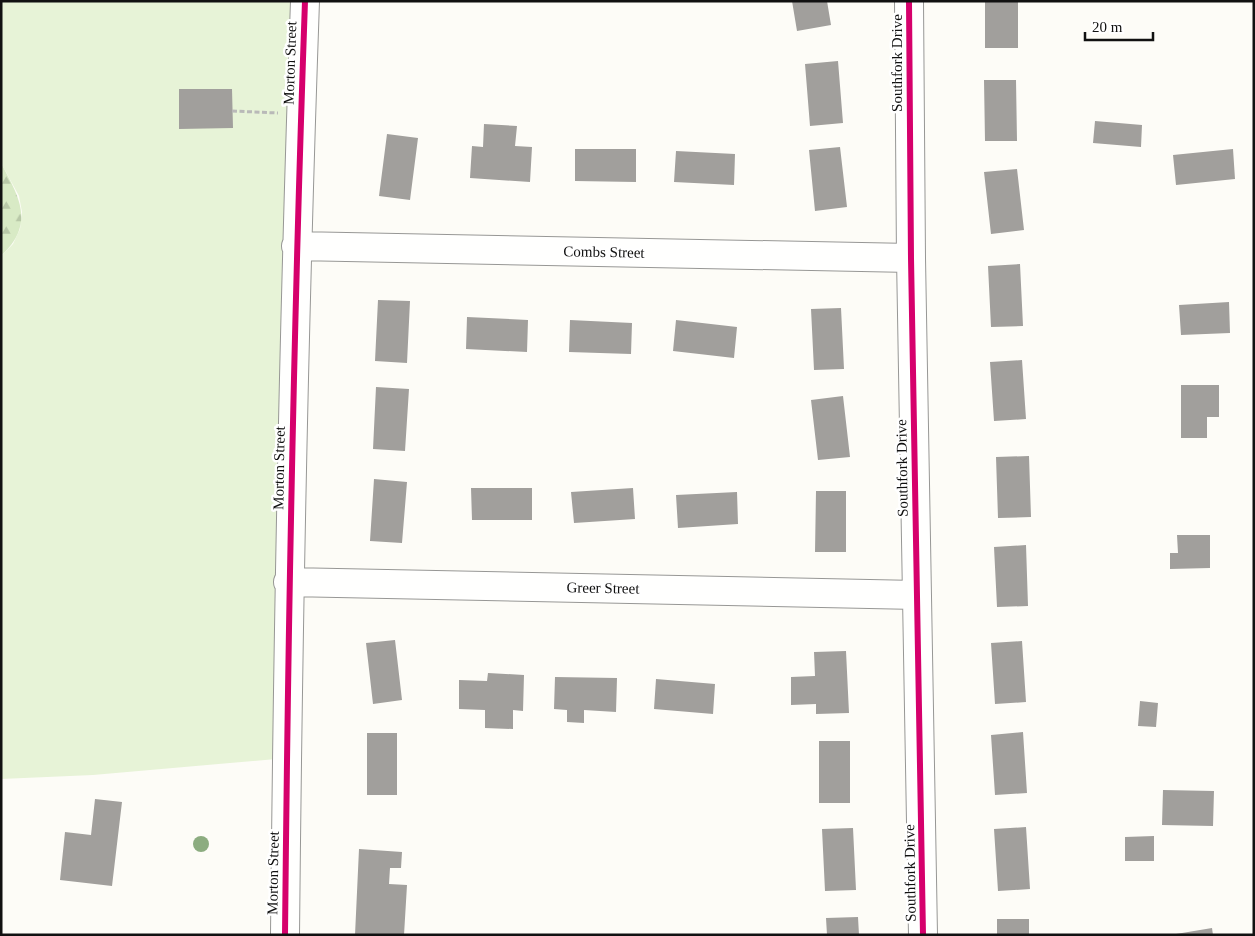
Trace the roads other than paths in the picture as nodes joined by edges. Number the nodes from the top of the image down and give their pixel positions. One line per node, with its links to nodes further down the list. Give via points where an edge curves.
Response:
1 (305, 1): 3 (street, Morton Street)
2 (909, 1): 4 (street, Southfork Drive)
3 (296, 246): 4 (street, Combs Street); 5 (street, Morton Street)
4 (911, 258): 6 (street, Southfork Drive)
5 (288, 582): 6 (street, Greer Street); 7 (street, Morton Street)
6 (917, 595): 8 (street, Southfork Drive)
7 (285, 935)
8 (923, 935)

